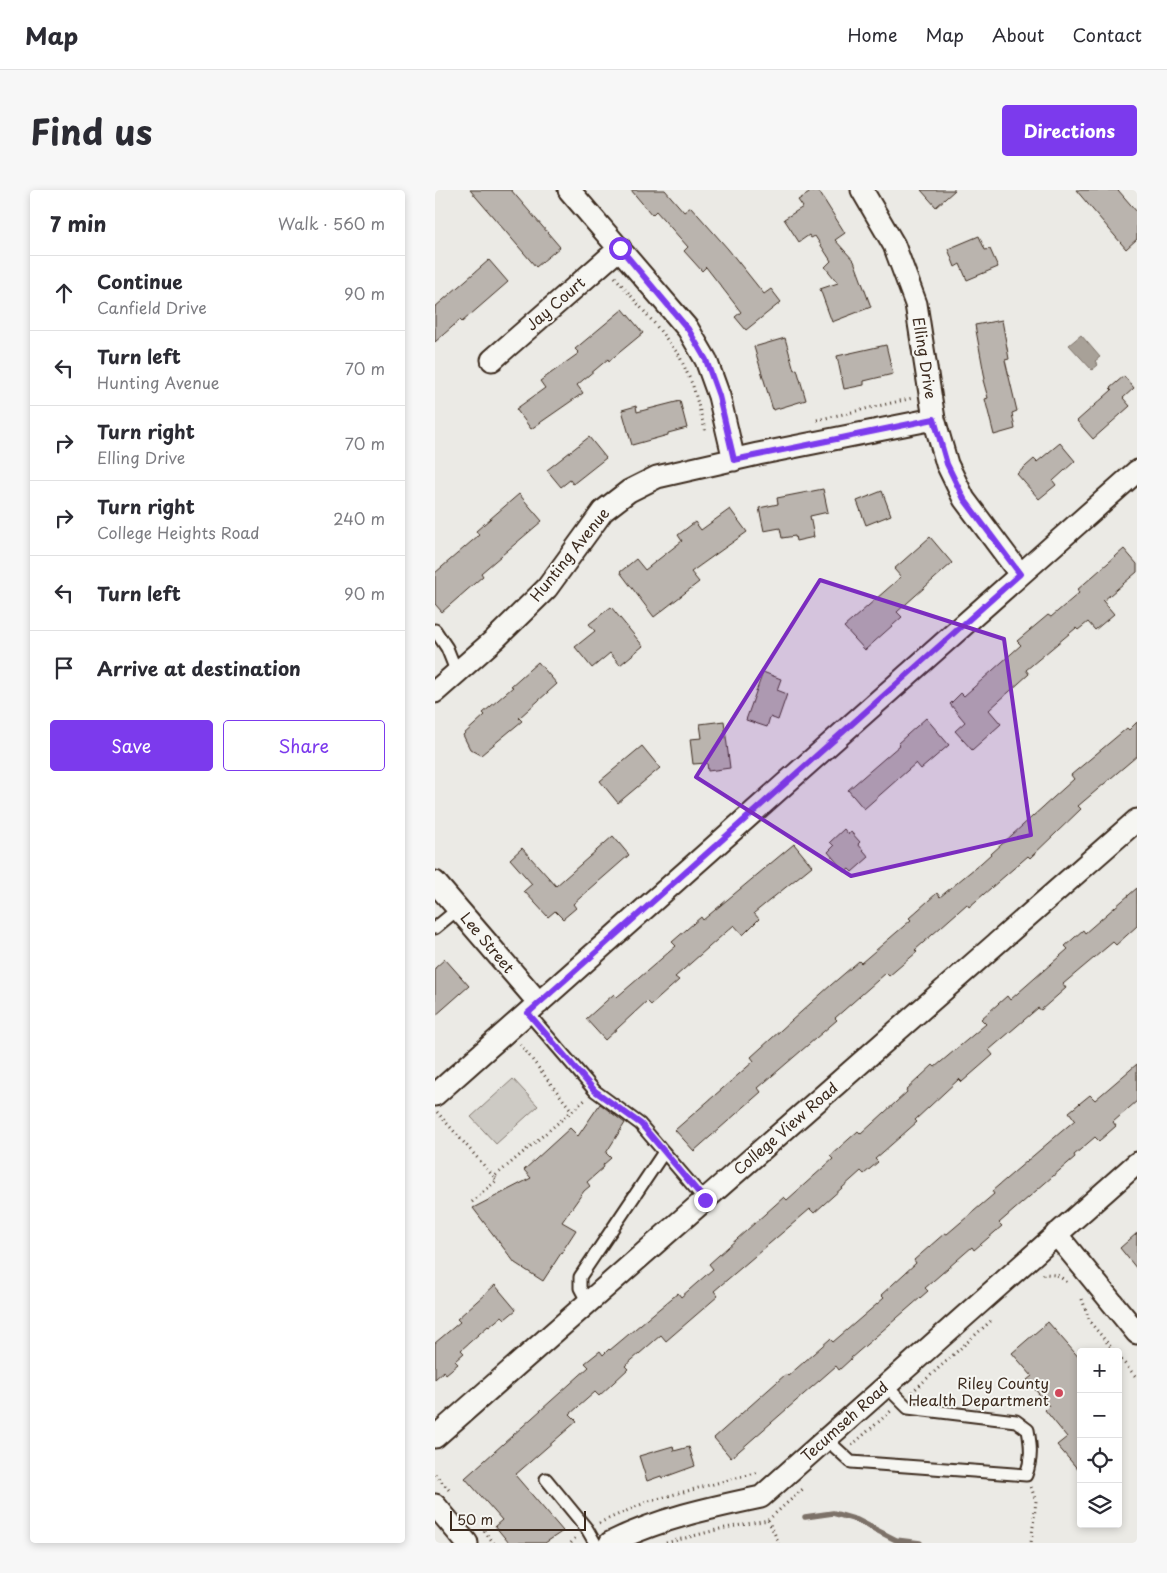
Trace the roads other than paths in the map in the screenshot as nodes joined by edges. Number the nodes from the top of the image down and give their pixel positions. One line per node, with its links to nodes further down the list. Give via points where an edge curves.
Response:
1 (569, 190): 3 (street)
2 (862, 190): 5 (street, Elling Drive, via 893,245 916,304)
3 (620, 248): 4 (street, Jay Court); 6 (street, via 688,329 706,360 719,396)
4 (491, 360)
5 (934, 419): 6 (street, Hunting Avenue); 8 (street, Elling Drive, via 947,464 964,499)
6 (734, 460): 10 (street, Hunting Avenue, via 657,477 629,491 603,511 547,588)
7 (1137, 471): 8 (street)
8 (1020, 574): 16 (street)
9 (435, 630): 10 (lane)
10 (457, 673): 11 (street, Hunting Avenue)
11 (435, 692)
12 (1137, 820): 20 (street, College View Road)
13 (435, 882): 14 (street, Lee Street)
14 (458, 908): 15 (lane); 16 (street, Lee Street)
15 (435, 928)
16 (534, 1008): 17 (street); 18 (lane, via 595,1091 641,1124)
17 (436, 1104)
18 (664, 1152): 20 (lane); 22 (lane, via 580,1277)
19 (1137, 1163): 21 (street, Tecumseh Road)
20 (705, 1200): 22 (street, College View Road)
21 (1056, 1234): 23 (street); 24 (street, Tecumseh Road)
22 (587, 1303): 25 (street, College View Road)
23 (1137, 1333)
24 (885, 1386): 26 (street, Tecumseh Road); 26 (lane, via 908,1408 1016,1421 1028,1430 1032,1450 1026,1475 851,1462)
25 (435, 1437)
26 (825, 1440): 29 (street, Tecumseh Road, via 761,1497 701,1509 655,1523)
27 (546, 1479): 31 (lane)
28 (435, 1505): 30 (street)
29 (624, 1540)
30 (467, 1543)
31 (595, 1543)

